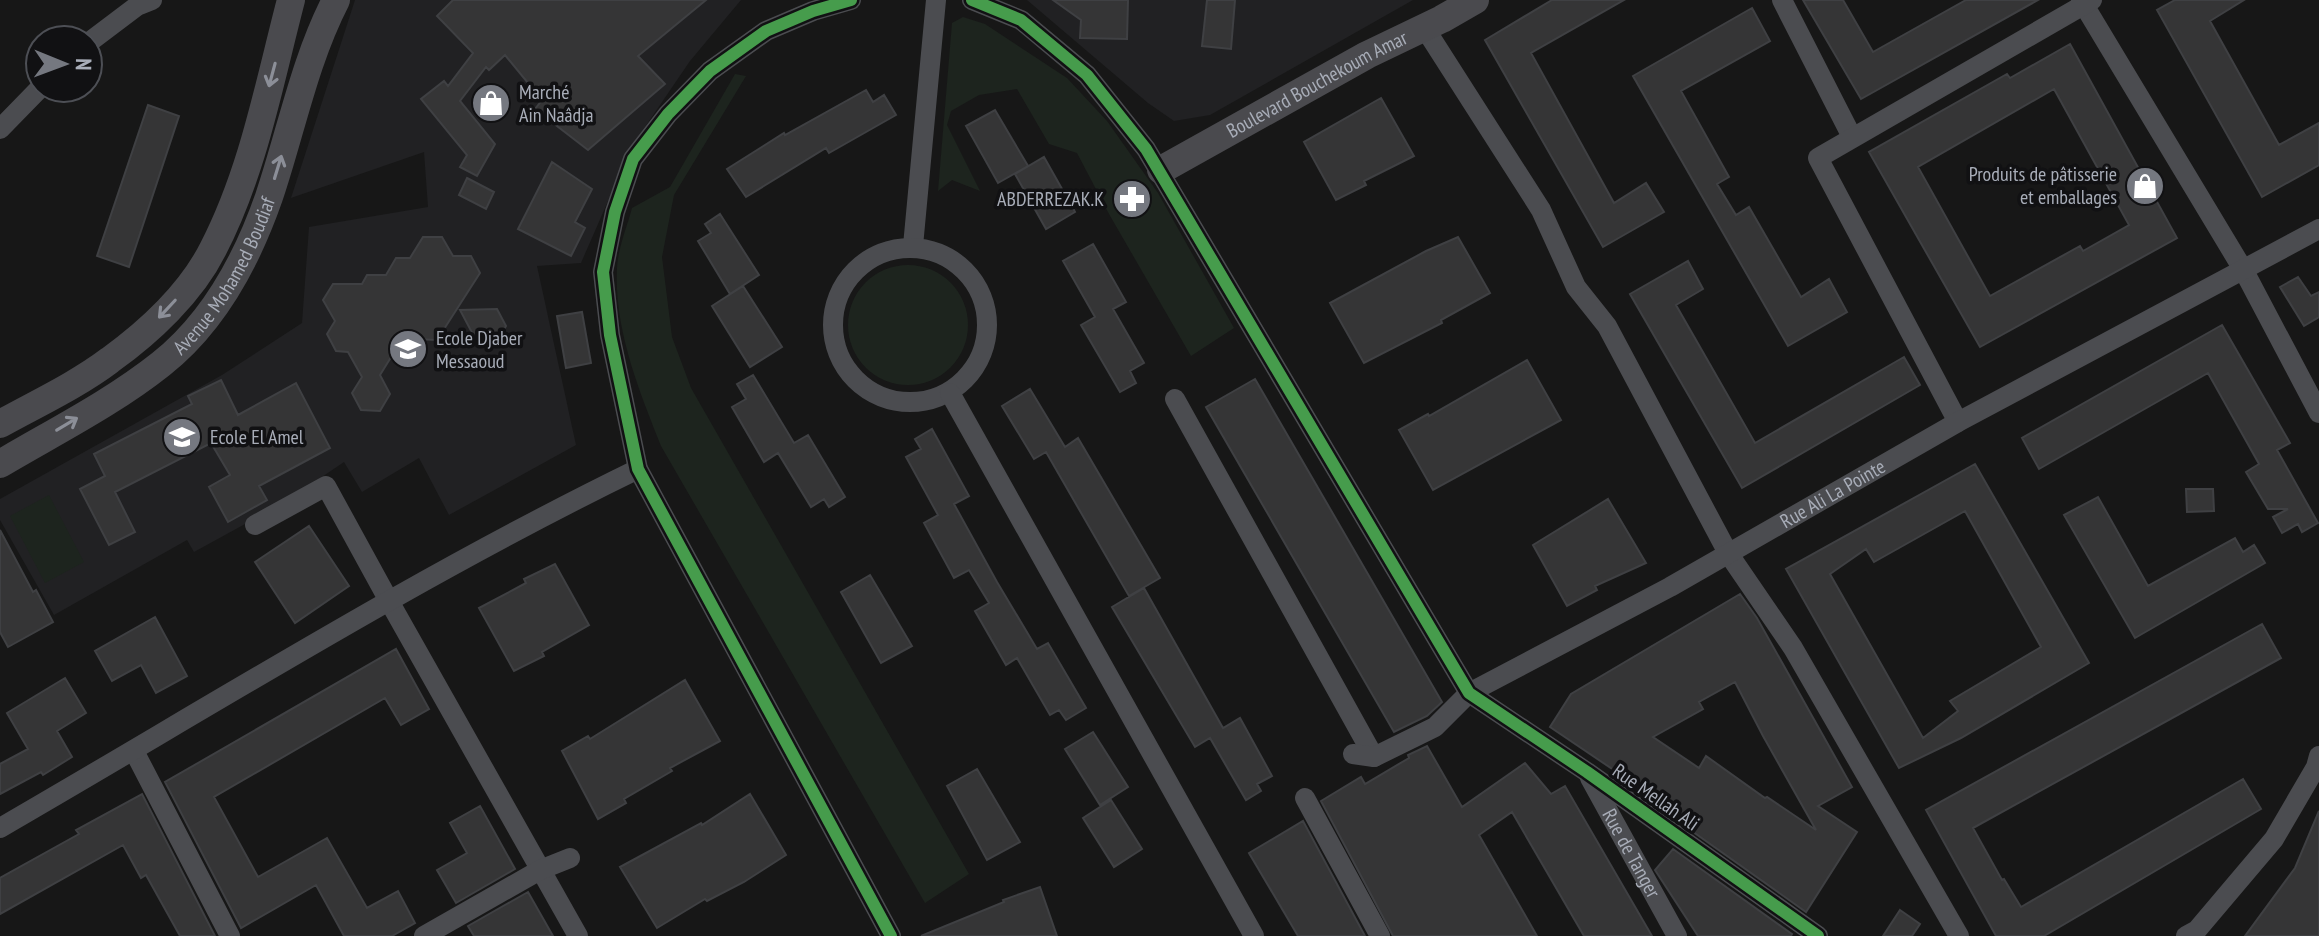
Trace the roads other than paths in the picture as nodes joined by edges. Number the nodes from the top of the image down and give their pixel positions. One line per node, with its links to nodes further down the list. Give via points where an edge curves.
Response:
1 (152, 0): 11 (street)
2 (291, 0): 23 (main road, Avenue Mohamed Boudiaf, one-way to 23, via 241,188 189,286 110,360)
3 (336, 0): 24 (main road, Avenue Mohamed Boudiaf, one-way to 3, via 162,363 229,287 250,247)
4 (851, 0): 25 (street, via 766,31 710,71 633,159 603,272 610,335)
5 (936, 0): 17 (street)
6 (972, 0): 15 (street, via 1021,20 1087,75)
7 (1475, 0): 10 (main road, Boulevard Bouchekoum Amar)
8 (1782, 0): 14 (street)
9 (2086, 2): 14 (street); 18 (street)
10 (1424, 27): 15 (main road, Boulevard Bouchekoum Amar); 27 (street, via 1541,210 1576,287 1607,326)
11 (104, 31)
12 (24, 104): 13 (street)
13 (0, 129)
14 (1852, 137): 22 (street, via 1818,158)
15 (1161, 170): 29 (street)
16 (2319, 229): 18 (street, Rue Ali La Pointe)
17 (913, 246): 19 (street, via 957,264 978,290 986,312 986,338 977,362); 19 (street, via 880,253 845,283 834,307 839,356 851,375 880,396 911,403)
18 (2244, 271): 21 (street); 22 (street, Rue Ali La Pointe)
19 (950, 393): 43 (street)
20 (1175, 399): 33 (street)
21 (2319, 413)
22 (1958, 422): 27 (street, Rue Ali La Pointe)
23 (0, 424)
24 (0, 464)
25 (638, 469): 28 (street); 42 (street)
26 (255, 525): 28 (street, via 326,486)
27 (1728, 553): 29 (street, Rue Ali La Pointe); 47 (street, via 1793,648)
28 (389, 601): 30 (street); 38 (street)
29 (1469, 693): 33 (street, Rue Ali La Pointe, via 1435,727); 34 (street, Rue Mellah Ali)
30 (134, 751): 36 (street); 39 (street)
31 (1353, 754): 33 (street)
32 (2319, 756): 48 (street, via 2274,839 2197,930)
33 (1374, 757)
34 (1587, 772): 45 (street, Rue de Tanger); 46 (street, Rue Mellah Ali)
35 (1305, 798): 44 (street)
36 (0, 828)
37 (570, 858): 38 (street)
38 (540, 870): 40 (street); 41 (street)
39 (230, 936)
40 (424, 936)
41 (578, 936)
42 (891, 936)
43 (1254, 936)
44 (1380, 936)
45 (1677, 936)
46 (1818, 936)
47 (1959, 936)
48 (2186, 936)

